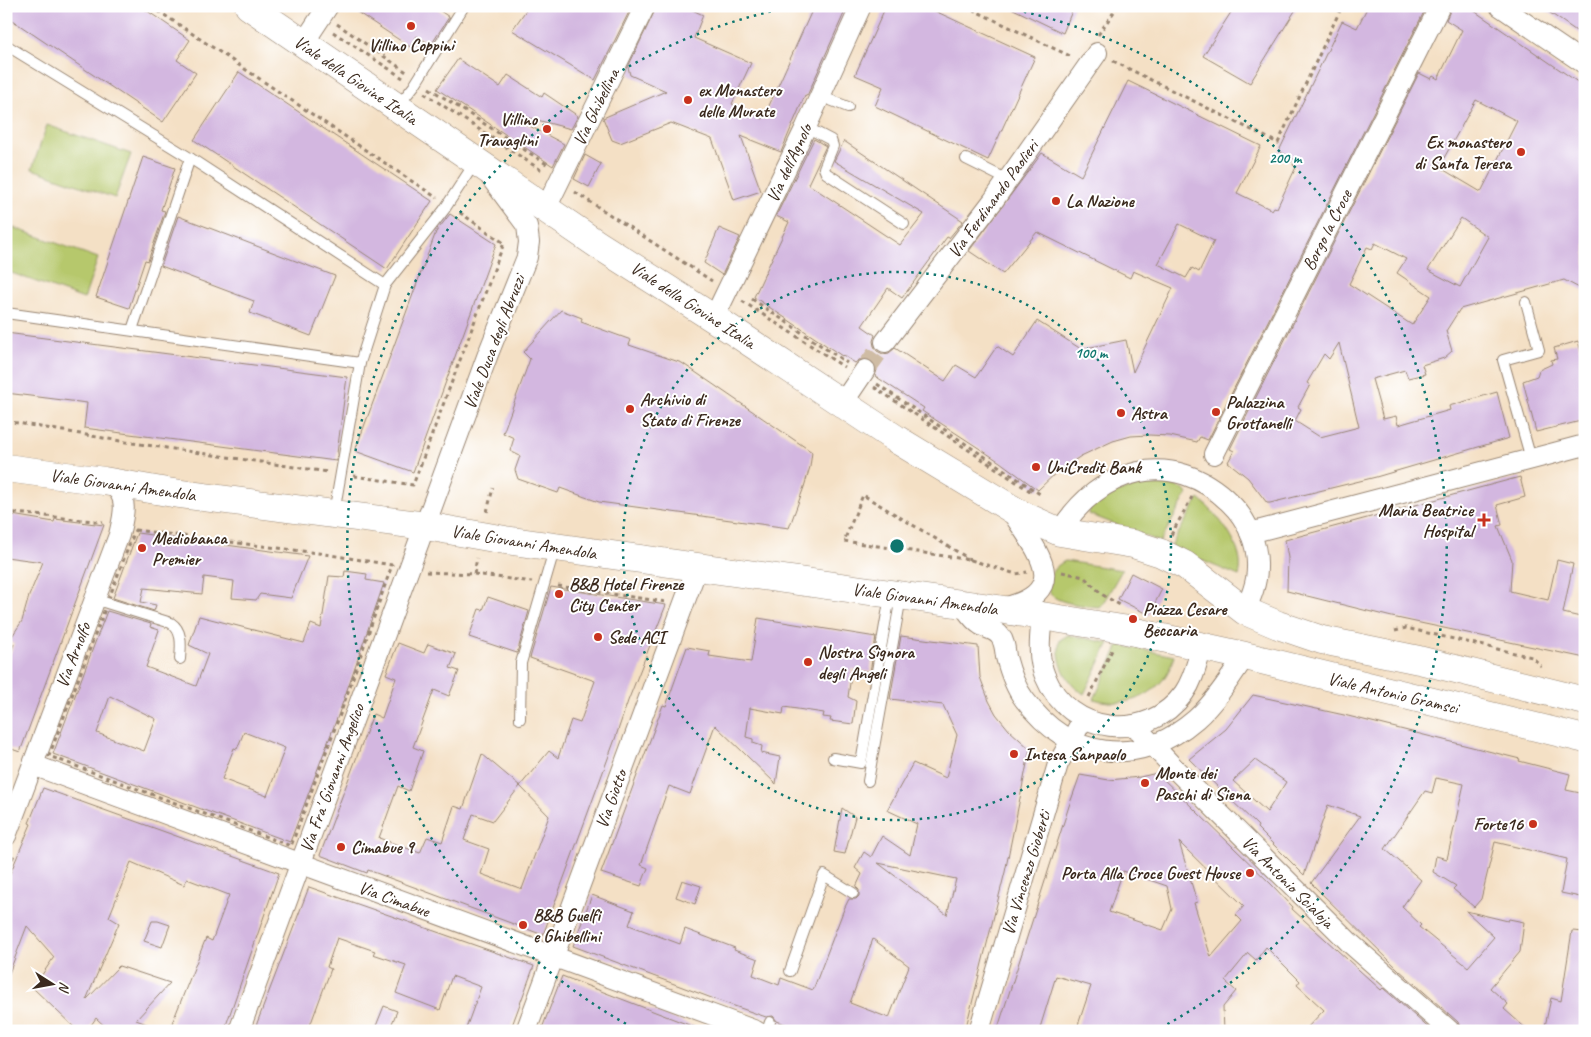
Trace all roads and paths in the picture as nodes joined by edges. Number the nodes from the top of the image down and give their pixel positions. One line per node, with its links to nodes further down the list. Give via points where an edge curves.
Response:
1 (150, 6): 25 (path)
2 (249, 6): 11 (main road, Viale della Giovine Italia)
3 (464, 6): 15 (lane)
4 (645, 6): 23 (street, Via Ghibellina)
5 (861, 6): 16 (street, Via dell'Agnolo)
6 (965, 6): 13 (path)
7 (1342, 6): 13 (path, via 1278,143)
8 (1440, 6): 42 (street, Borgo la Croce)
9 (1500, 6): 14 (street)
10 (326, 15): 11 (street); 15 (path); 15 (path, via 332,32)
11 (302, 44): 17 (main road, Viale della Giovine Italia)
12 (6, 45): 20 (lane)
13 (1092, 59): 24 (street, Via Ferdinando Paolieri)
14 (1585, 64)
15 (415, 83): 17 (lane); 23 (path); 23 (path)
16 (820, 96): 18 (lane); 19 (street, Via dell'Agnolo)
17 (397, 107): 22 (main road, Viale della Giovine Italia)
18 (848, 107)
19 (806, 127): 27 (lane, via 831,140 833,146 824,168 826,173); 34 (street, Via dell'Agnolo)
20 (190, 158): 29 (lane); 35 (lane)
21 (966, 159): 24 (lane)
22 (480, 164): 25 (lane); 26 (main road, Viale della Giovine Italia); 55 (street, Viale Duca degli Abruzzi, via 527,226 527,257)
23 (557, 175): 26 (street, Via Ghibellina); 28 (path)
24 (1008, 180): 36 (street, Via Ferdinando Paolieri)
25 (448, 205): 29 (lane); 45 (path, via 504,243 413,485)
26 (546, 208): 34 (main road, Viale della Giovine Italia)
27 (904, 224)
28 (716, 283)
29 (385, 285): 37 (lane)
30 (736, 296): 38 (path)
31 (752, 299): 38 (path)
32 (1526, 302): 43 (lane, via 1539,350 1503,360)
33 (6, 312): 35 (lane)
34 (714, 318): 39 (main road, Viale della Giovine Italia)
35 (132, 330): 37 (lane)
36 (886, 342)
37 (360, 363): 45 (lane)
38 (862, 373): 39 (street); 49 (path)
39 (842, 404): 50 (main road, Viale della Giovine Italia)
40 (6, 421): 45 (path)
41 (1585, 445): 43 (street)
42 (1214, 454)
43 (1531, 459): 57 (street)
44 (6, 468): 46 (main road, Viale Giovanni Amendola)
45 (341, 474): 53 (lane)
46 (104, 481): 53 (main road, Viale Giovanni Amendola); 67 (street, Via Arnolfo, via 117,488 124,506)
47 (493, 488): 52 (path)
48 (1193, 494): 59 (path)
49 (1039, 495)
50 (1009, 508): 56 (main road, Viale della Giovine Italia); 64 (street)
51 (6, 512): 54 (path)
52 (487, 512)
53 (334, 513): 55 (main road, Viale Giovanni Amendola)
54 (107, 522)
55 (426, 526): 58 (main road, Viale Giovanni Amendola); 90 (street, Via Fra' Giovanni Angelico)
56 (1060, 532): 57 (street, via 1082,501 1110,482 1135,472 1161,471 1191,476 1214,488 1238,511); 59 (main road, Viale della Giovine Italia)
57 (1250, 533): 71 (street, via 1257,567 1253,592)
58 (555, 547): 63 (main road, Viale Giovanni Amendola); 79 (lane, via 521,663)
59 (1164, 548): 71 (main road)
60 (477, 556): 65 (path)
61 (971, 560): 61 (path, via 863,544 844,540 863,495); 64 (path, via 1016,574)
62 (392, 565): 67 (path, via 135,530)
63 (697, 568): 66 (main road, Viale Giovanni Amendola); 92 (street, Via Giotto)
64 (1045, 568): 69 (path, via 1084,577 1103,595); 70 (street, via 1046,574 1035,594 1021,603)
65 (474, 574)
66 (896, 595): 68 (main road, Viale Giovanni Amendola); 86 (lane, via 861,763); 88 (lane)
67 (100, 601): 76 (lane, via 176,626 181,641); 85 (path, via 49,756); 87 (street, Via Arnolfo)
68 (963, 605): 70 (main road, Viale Giovanni Amendola); 83 (street, via 976,621 1000,635 1015,684 1023,698 1052,730)
69 (1124, 606)
70 (998, 609): 72 (main road, Viale Giovanni Amendola)
71 (1245, 611): 78 (main road, Viale Antonio Gramsci, via 1322,640)
72 (1042, 616): 74 (main road); 80 (street, via 1039,653 1045,676 1057,697)
73 (1115, 645): 77 (path)
74 (1202, 647): 75 (main road, Viale Antonio Gramsci); 81 (street, via 1192,679 1180,697 1158,715)
75 (1245, 656): 82 (main road, Viale Antonio Gramsci); 84 (street, via 1196,718 1170,738)
76 (180, 659)
77 (1089, 697)
78 (1585, 700)
79 (520, 719)
80 (1083, 719): 81 (street, via 1121,728); 83 (street, Via Vincenzo Gioberti)
81 (1134, 725): 84 (street, Via Antonio Scialoja)
82 (1585, 739)
83 (1070, 741): 84 (street, via 1085,747 1118,751 1135,751); 97 (street, Via Vincenzo Gioberti, via 1058,764)
84 (1152, 745): 98 (street, Via Antonio Scialoja, via 1350,943)
85 (55, 758)
86 (833, 758)
87 (32, 765): 89 (street, Via Arnolfo); 90 (street, Via Cimabue)
88 (868, 781)
89 (6, 836)
90 (300, 864): 92 (street, Via Cimabue); 95 (street, Via Fra' Giovanni Angelico)
91 (853, 893): 93 (lane, via 824,875)
92 (554, 956): 94 (street, Via Cimabue); 96 (street, Via Giotto)
93 (790, 971)
94 (764, 1028)
95 (239, 1031)
96 (526, 1031)
97 (979, 1031)
98 (1450, 1031)

